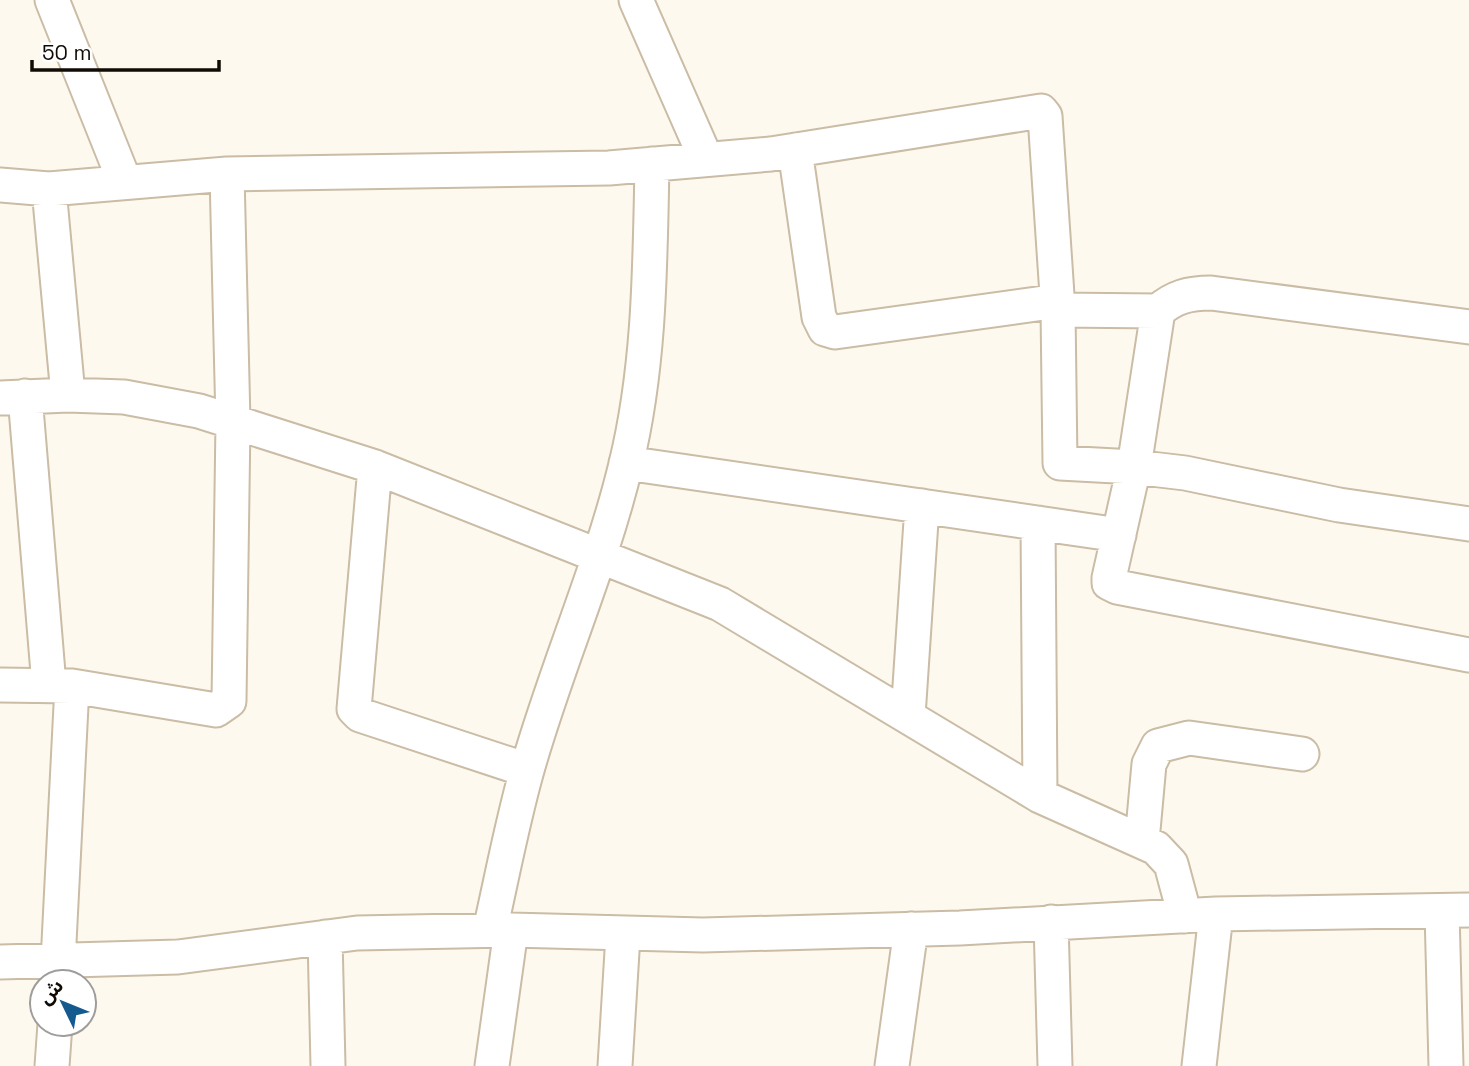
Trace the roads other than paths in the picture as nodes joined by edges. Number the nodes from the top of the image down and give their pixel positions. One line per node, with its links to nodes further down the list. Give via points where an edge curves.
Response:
1 (52, 0): 7 (street)
2 (636, 0): 4 (street)
3 (795, 150): 4 (street); 10 (street, via 819,317 825,329 835,332); 10 (street, via 1041,111 1045,116)
4 (706, 159): 5 (street)
5 (652, 164): 6 (street); 16 (street, via 645,327)
6 (228, 174): 7 (street); 15 (street)
7 (124, 180): 9 (street)
8 (0, 185): 9 (street)
9 (49, 189): 13 (street)
10 (1058, 305): 11 (street); 18 (street, via 1060,463)
11 (1158, 311): 12 (street, via 1182,296 1211,293); 18 (street)
12 (1469, 327)
13 (68, 394): 14 (street); 15 (street, via 137,399)
14 (6, 397): 26 (street)
15 (233, 422): 17 (street); 26 (street, via 227,705 216,709)
16 (626, 463): 19 (street); 23 (street)
17 (375, 467): 23 (street); 29 (street, via 354,709 360,715)
18 (1134, 467): 21 (street); 22 (street)
19 (922, 506): 20 (street); 27 (street)
20 (1038, 523): 22 (street); 30 (street)
21 (1469, 524)
22 (1119, 535): 24 (street, via 1109,578 1112,585)
23 (600, 556): 27 (street, via 720,604); 29 (street)
24 (1469, 656)
25 (0, 685): 26 (street)
26 (61, 686): 41 (street)
27 (908, 716): 30 (street)
28 (1303, 754): 31 (street, via 1189,738 1158,746 1149,764)
29 (527, 770): 36 (street)
30 (1040, 796): 31 (street)
31 (1142, 841): 33 (street, via 1171,864)
32 (1456, 911): 33 (street); 51 (street)
33 (1201, 915): 34 (street); 50 (street)
34 (1051, 922): 35 (street); 49 (street)
35 (911, 929): 37 (street); 48 (street)
36 (500, 930): 37 (street); 38 (street); 46 (street)
37 (623, 935): 47 (street)
38 (326, 937): 42 (street); 45 (street)
39 (0, 962): 40 (street)
40 (34, 968)
41 (57, 968)
42 (89, 968)
43 (54, 1038): 44 (street)
44 (52, 1066)
45 (328, 1066)
46 (492, 1066)
47 (615, 1066)
48 (892, 1066)
49 (1055, 1066)
50 (1199, 1066)
51 (1446, 1066)

